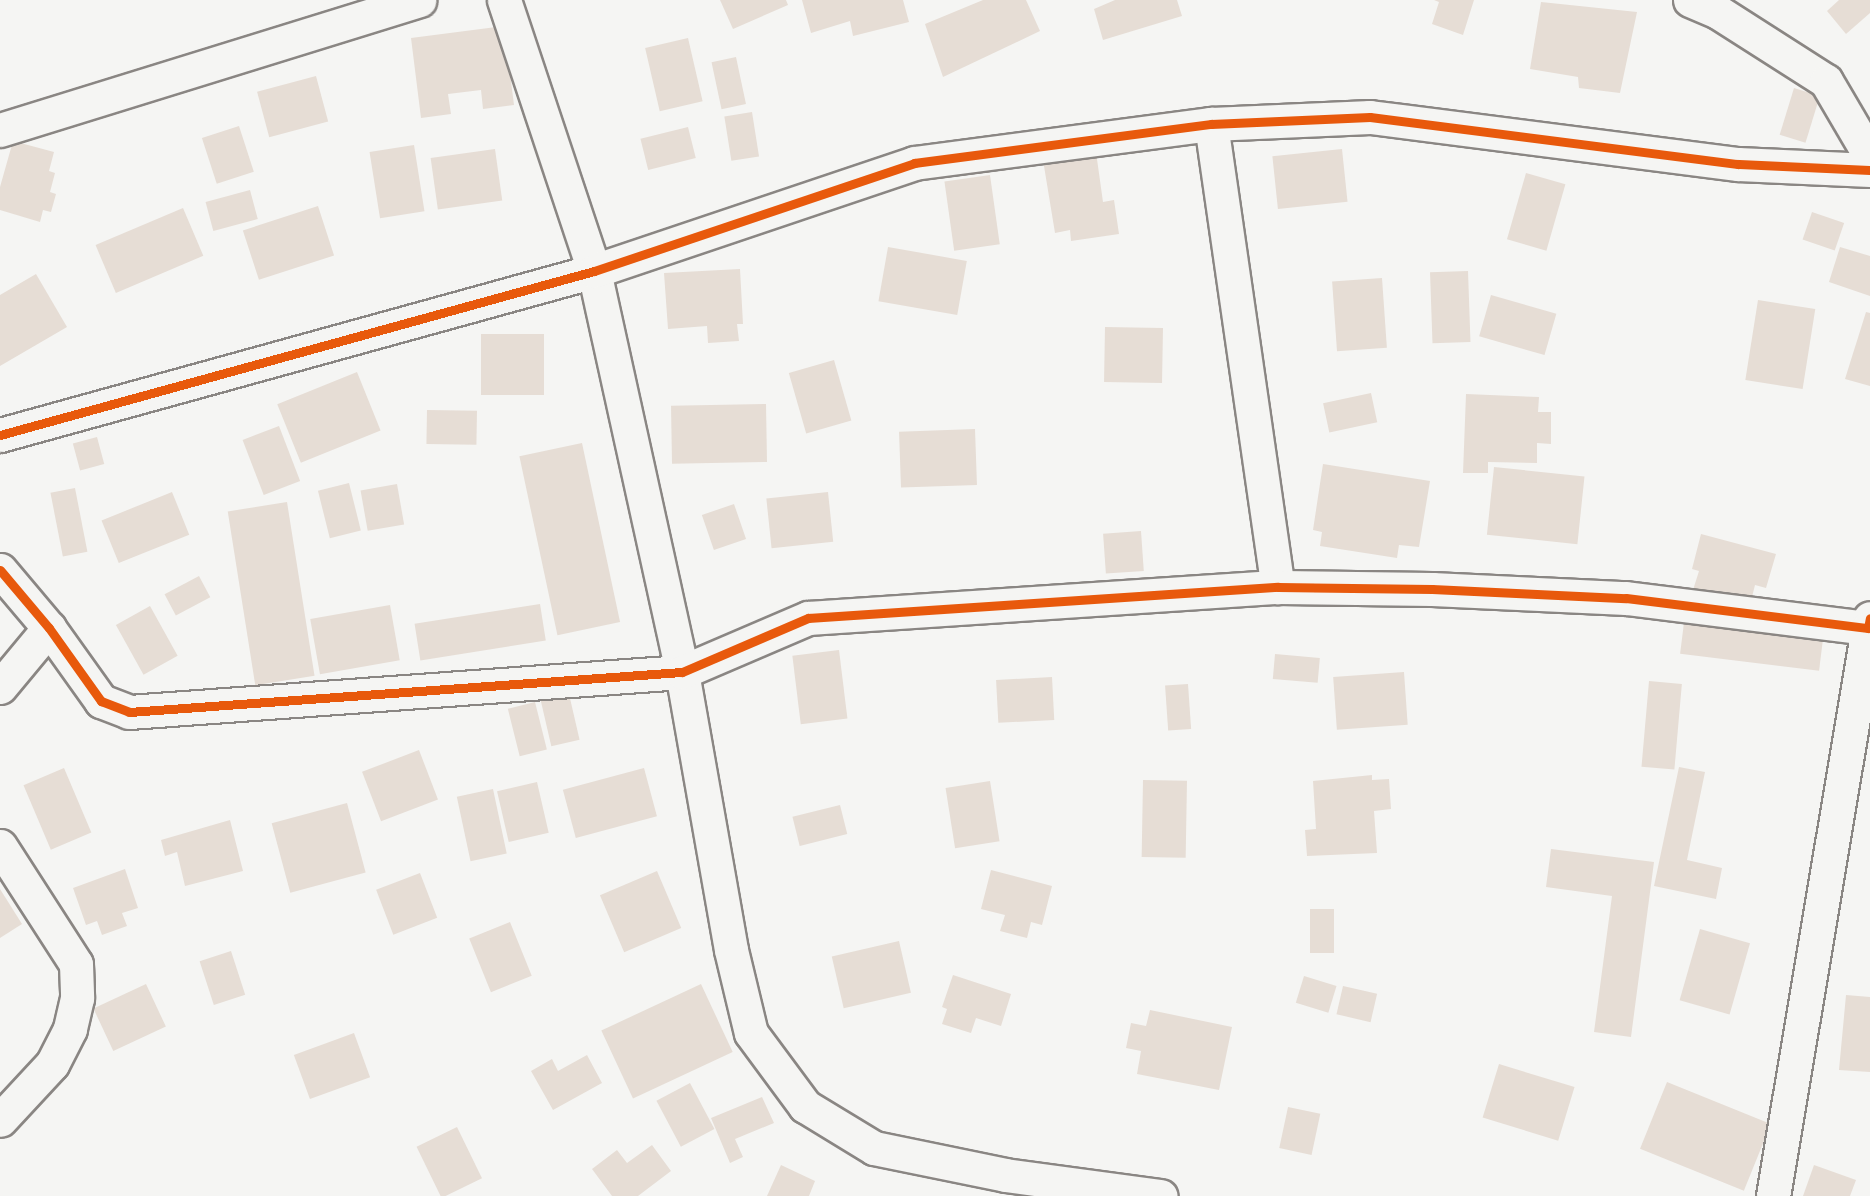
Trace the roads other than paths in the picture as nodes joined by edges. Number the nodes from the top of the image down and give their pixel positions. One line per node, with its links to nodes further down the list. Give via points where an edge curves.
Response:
1 (419, 0): 5 (street)
2 (504, 0): 8 (street)
3 (1689, 0): 6 (street, via 1718,12 1826,81)
4 (1211, 124): 7 (street, via 1370,117 1738,164); 8 (street, via 914,163); 11 (street)
5 (0, 130)
6 (1870, 156)
7 (1870, 170)
8 (594, 271): 9 (street); 14 (street)
9 (0, 435)
10 (0, 570): 13 (street)
11 (1278, 587): 12 (street, via 1626,598); 14 (street, via 808,618)
12 (1869, 623): 19 (street)
13 (49, 628): 14 (street, via 101,701 129,712); 15 (street)
14 (682, 672): 18 (street, via 731,950 751,1033 805,1106 874,1148 1005,1175)
15 (0, 687)
16 (0, 846): 17 (street, via 76,964 77,998 70,1029 52,1064)
17 (0, 1120)
18 (1161, 1196)
19 (1773, 1196)

